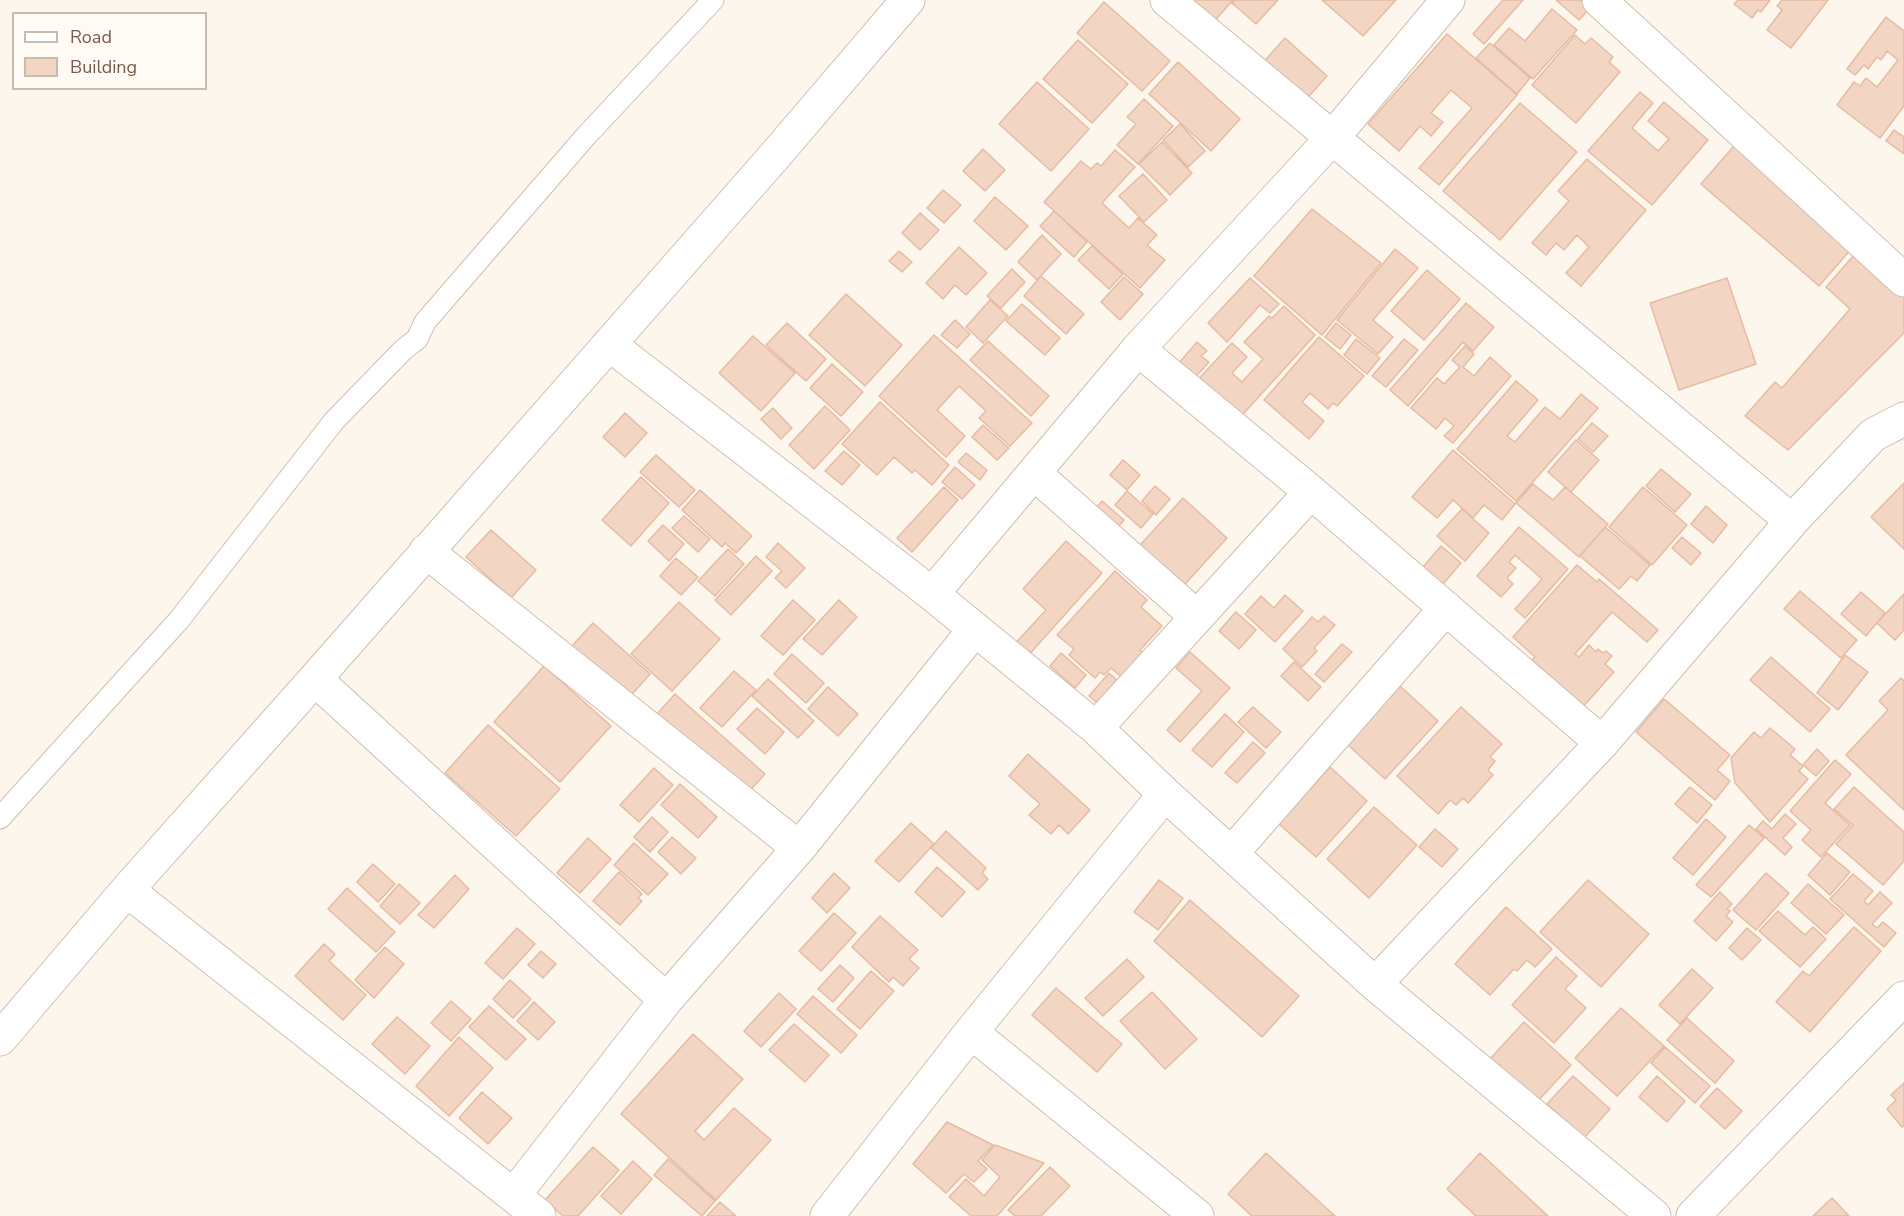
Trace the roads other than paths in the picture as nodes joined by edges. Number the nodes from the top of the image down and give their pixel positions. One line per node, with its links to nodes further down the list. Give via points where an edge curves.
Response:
1 (713, 0): 23 (lane, via 586,136 425,322 417,339 334,421 179,620)
2 (908, 0): 8 (street)
3 (1167, 0): 6 (street)
4 (1448, 0): 6 (street)
5 (1599, 0): 7 (street)
6 (1333, 137): 9 (street); 13 (street)
7 (1904, 280)
8 (609, 344): 14 (street); 15 (street)
9 (1138, 349): 11 (street); 12 (street)
10 (1904, 418): 13 (street, via 1873,435)
11 (1034, 473): 15 (street); 17 (street)
12 (1311, 492): 16 (street); 17 (street)
13 (1792, 521): 21 (street)
14 (426, 552): 19 (street); 24 (street)
15 (932, 594): 18 (street)
16 (1446, 608): 21 (street); 25 (street)
17 (1197, 617): 20 (street)
18 (975, 629): 20 (street); 24 (street)
19 (315, 679): 26 (street); 29 (street)
20 (1096, 728): 22 (street)
21 (1602, 743): 27 (street)
22 (1165, 795): 25 (street); 30 (street)
23 (0, 818)
24 (799, 848): 29 (street)
25 (1231, 854): 27 (street)
26 (127, 890): 31 (street); 32 (street)
27 (1375, 984): 36 (street)
28 (1904, 998): 37 (street)
29 (666, 1000): 32 (street)
30 (971, 1032): 34 (street); 35 (street)
31 (0, 1039)
32 (514, 1195): 33 (street)
33 (539, 1216)
34 (827, 1216)
35 (1197, 1216)
36 (1654, 1216)
37 (1693, 1216)

